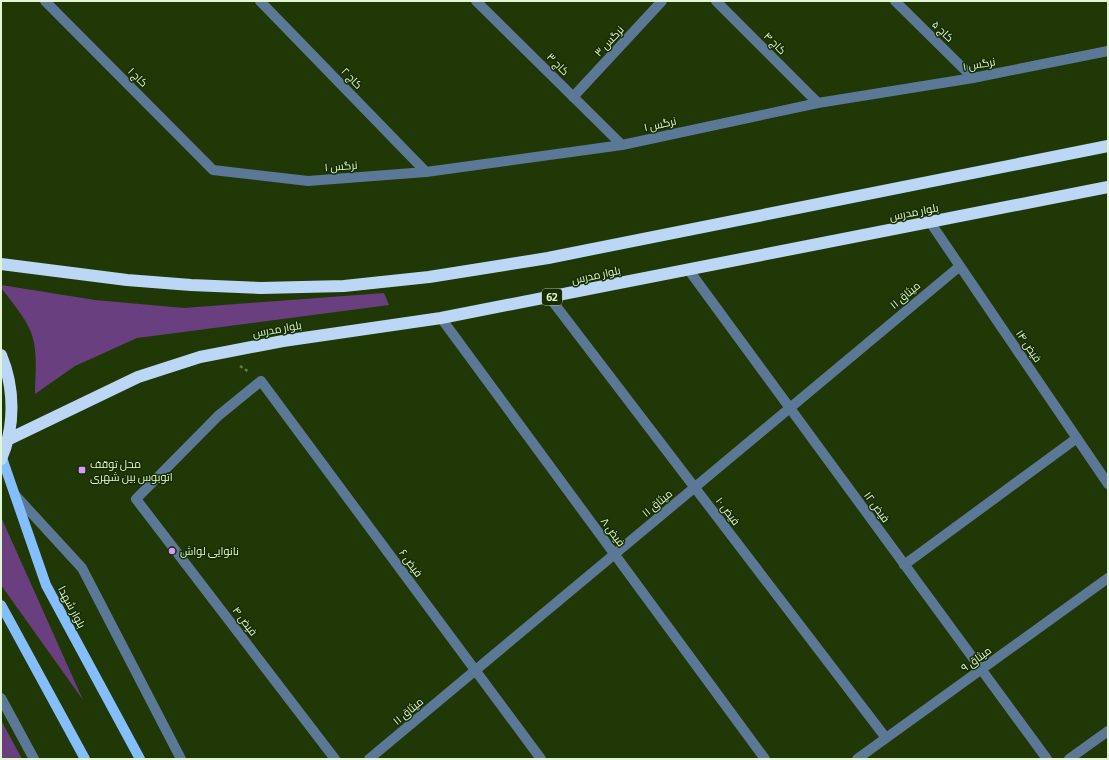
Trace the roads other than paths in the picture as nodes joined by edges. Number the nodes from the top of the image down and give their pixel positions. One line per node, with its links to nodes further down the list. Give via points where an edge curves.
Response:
1 (46, 1): 13 (street, کاج ۱)
2 (260, 1): 14 (street, کاج ۲)
3 (476, 1): 9 (street, کاج ۳)
4 (662, 1): 9 (street, نرگس ۳)
5 (716, 1): 10 (street, کاج ۴)
6 (895, 1): 8 (street, کاج ۵)
7 (1108, 51): 8 (street, نرگس ۱)
8 (974, 78): 10 (street, نرگس ۱)
9 (573, 97): 11 (street, کاج ۳)
10 (818, 103): 11 (street, نرگس ۱)
11 (622, 145): 14 (street, نرگس ۱)
12 (1108, 146): 17 (highway, via 548,258 428,277 344,286 222,287 127,280)
13 (213, 170): 14 (street, نرگس ۱, via 308,181)
14 (426, 172)
15 (1108, 187): 16 (highway, بلوار مدرس / 62)
16 (930, 222): 18 (street, فیض ۱۴); 19 (highway, بلوار مدرس / 62)
17 (1, 264)
18 (960, 266): 24 (street, میثاق ۱۱); 25 (street, فیض ۱۴)
19 (688, 270): 20 (highway, بلوار مدرس / 62); 24 (street, فیض ۱۲)
20 (550, 298): 21 (highway, بلوار مدرس / 62); 29 (street, فیض ۱۰)
21 (441, 318): 26 (highway, بلوار مدرس / 62, via 283,341 200,357 138,377); 31 (street, فیض ۸)
22 (1, 356): 26 (highway, via 12,394)
23 (261, 381): 36 (street, فیض ۶); 44 (street, فیض ۴, via 218,416 136,499)
24 (790, 408): 29 (street, میثاق ۱۱); 32 (street, فیض ۱۲)
25 (1077, 438): 28 (street, فیض ۱۴); 32 (street)
26 (7, 440): 27 (highway)
27 (1, 458): 30 (main road, بلوار شهدا)
28 (1108, 484)
29 (695, 487): 31 (street, میثاق ۱۱); 39 (street, فیض ۱۰)
30 (14, 494): 42 (main road, بلوار شهدا, via 46,585); 43 (street, via 82,568)
31 (614, 554): 36 (street, میثاق ۱۱); 47 (street, فیض ۸)
32 (904, 565): 35 (street, فیض ۱۲)
33 (1108, 578): 35 (street, میثاق ۹)
34 (1, 605): 41 (main road)
35 (981, 670): 39 (street, میثاق ۹); 49 (street, فیض ۱۲)
36 (476, 671): 45 (street, میثاق ۱۱); 46 (street, فیض ۶)
37 (1, 698): 40 (street)
38 (1108, 731): 50 (street)
39 (886, 738): 48 (street, میثاق ۹)
40 (34, 759)
41 (85, 759)
42 (140, 759)
43 (181, 759)
44 (335, 759)
45 (369, 759)
46 (541, 759)
47 (765, 759)
48 (857, 759)
49 (1046, 759)
50 (1068, 759)

